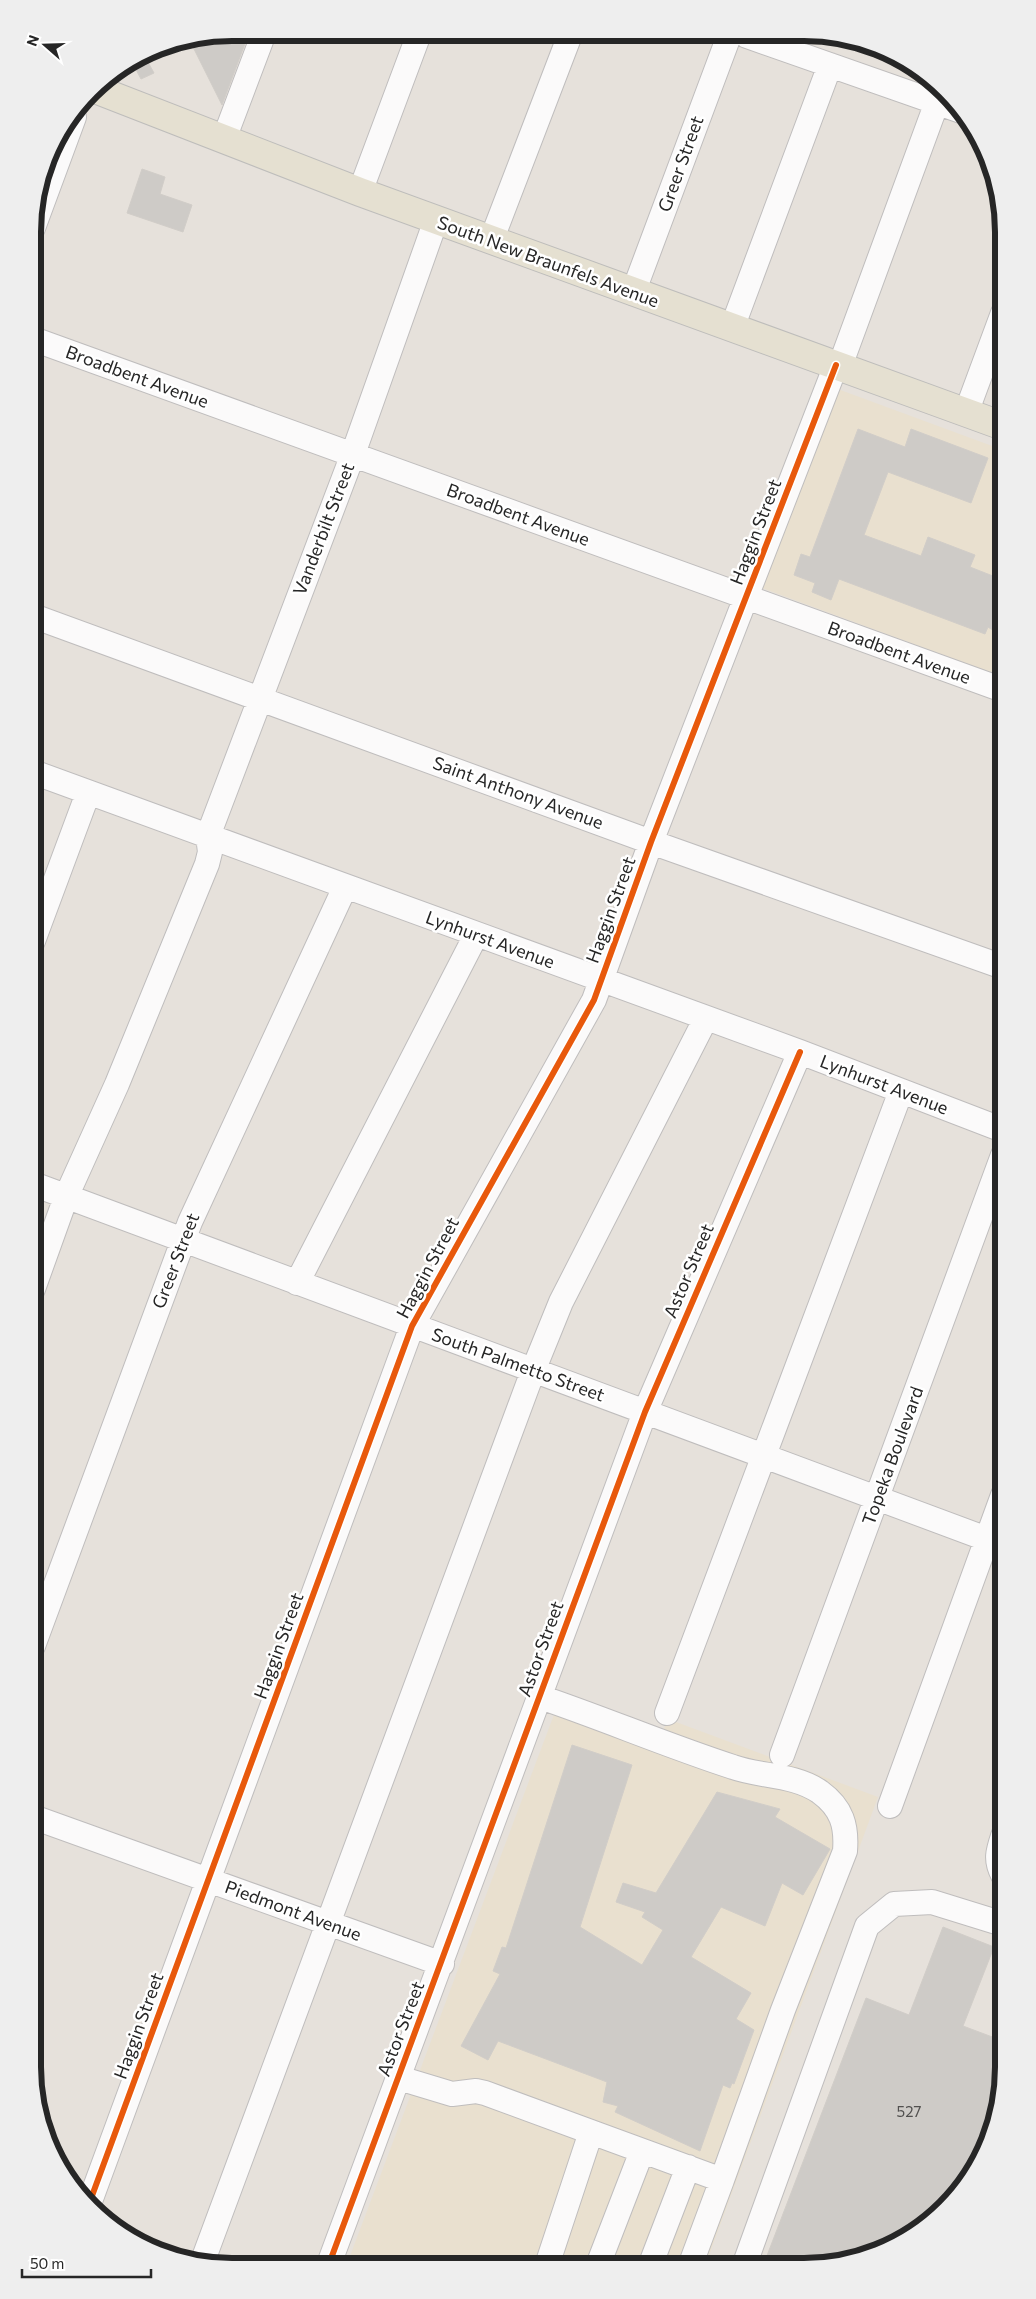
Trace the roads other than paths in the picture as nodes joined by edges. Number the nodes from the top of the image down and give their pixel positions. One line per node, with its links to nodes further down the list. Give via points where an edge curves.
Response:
1 (261, 41): 11 (street)
2 (416, 41): 12 (street)
3 (568, 41): 15 (street)
4 (727, 41): 16 (street, Greer Street)
5 (763, 41): 6 (street)
6 (830, 64): 8 (street); 17 (street)
7 (103, 92): 11 (main road, South New Braunfels Avenue)
8 (937, 102): 9 (street); 20 (street, Haggin Street)
9 (947, 106)
10 (66, 139): 13 (street)
11 (224, 140): 12 (main road, South New Braunfels Avenue)
12 (360, 192): 14 (main road, South New Braunfels Avenue)
13 (45, 196)
14 (436, 220): 15 (main road, South New Braunfels Avenue); 23 (street, Vanderbilt Street)
15 (492, 241): 16 (main road, South New Braunfels Avenue)
16 (633, 293): 17 (main road, South New Braunfels Avenue)
17 (732, 328): 20 (main road, South New Braunfels Avenue)
18 (995, 337): 21 (street)
19 (41, 342): 23 (street, Broadbent Avenue)
20 (838, 366): 21 (main road, South New Braunfels Avenue); 24 (street, Haggin Street)
21 (966, 413): 22 (main road, South New Braunfels Avenue)
22 (995, 423)
23 (353, 454): 24 (street, Broadbent Avenue); 27 (street, Vanderbilt Street)
24 (747, 598): 26 (street, Broadbent Avenue); 31 (street, Haggin Street)
25 (41, 619): 27 (street, Saint Anthony Avenue)
26 (995, 687)
27 (260, 698): 30 (street, Vanderbilt Street); 31 (street, Saint Anthony Avenue)
28 (41, 775): 29 (street, Lynhurst Avenue)
29 (88, 793): 30 (street, Lynhurst Avenue); 33 (street)
30 (208, 836): 32 (street, Lynhurst Avenue); 43 (street, via 210,852 207,864 117,1084)
31 (651, 842): 35 (street, Saint Anthony Avenue); 36 (street, Haggin Street)
32 (345, 887): 34 (street, Lynhurst Avenue); 44 (street, Greer Street)
33 (41, 919)
34 (476, 935): 36 (street, Lynhurst Avenue); 46 (street)
35 (995, 965)
36 (601, 980): 37 (street, Lynhurst Avenue); 47 (street, Haggin Street, via 594,1000)
37 (706, 1018): 38 (street, Lynhurst Avenue); 48 (street, via 561,1302)
38 (800, 1052): 39 (street, Lynhurst Avenue); 49 (street, Astor Street)
39 (901, 1091): 40 (street, Lynhurst Avenue); 50 (street)
40 (995, 1127)
41 (995, 1177): 51 (street, Topeka Boulevard)
42 (41, 1187): 43 (street, South Palmetto Street)
43 (66, 1197): 44 (street, South Palmetto Street); 45 (street)
44 (183, 1241): 46 (street, South Palmetto Street); 53 (street, Greer Street)
45 (41, 1267)
46 (297, 1283): 47 (street, South Palmetto Street)
47 (412, 1326): 48 (street, South Palmetto Street); 59 (street, Haggin Street)
48 (533, 1371): 49 (street, South Palmetto Street); 61 (street)
49 (645, 1412): 50 (street, South Palmetto Street); 54 (street, Astor Street)
50 (763, 1456): 51 (street, South Palmetto Street); 55 (street)
51 (877, 1499): 52 (street, South Palmetto Street); 56 (street, Topeka Boulevard)
52 (995, 1542): 57 (street)
53 (41, 1624)
54 (540, 1697): 62 (street, Astor Street); 67 (street, via 735,1768 778,1775 818,1791 840,1814 847,1831 845,1851)
55 (667, 1713)
56 (782, 1755)
57 (890, 1806)
58 (41, 1820): 59 (street, Piedmont Avenue)
59 (208, 1881): 61 (street, Piedmont Avenue); 68 (street, Haggin Street)
60 (995, 1922): 75 (street, via 932,1902 894,1904 867,1926)
61 (328, 1924): 62 (street, Piedmont Avenue); 69 (street)
62 (442, 1964): 63 (street, Astor Street)
63 (399, 2078): 64 (street, via 452,2094 485,2093); 70 (street, Astor Street)
64 (592, 2132): 65 (street); 71 (street)
65 (642, 2151): 66 (street); 72 (street)
66 (688, 2167): 67 (street); 73 (street)
67 (722, 2180): 74 (street)
68 (92, 2196)
69 (205, 2256)
70 (331, 2258)
71 (549, 2258)
72 (601, 2258)
73 (653, 2258)
74 (693, 2258)
75 (747, 2258)

